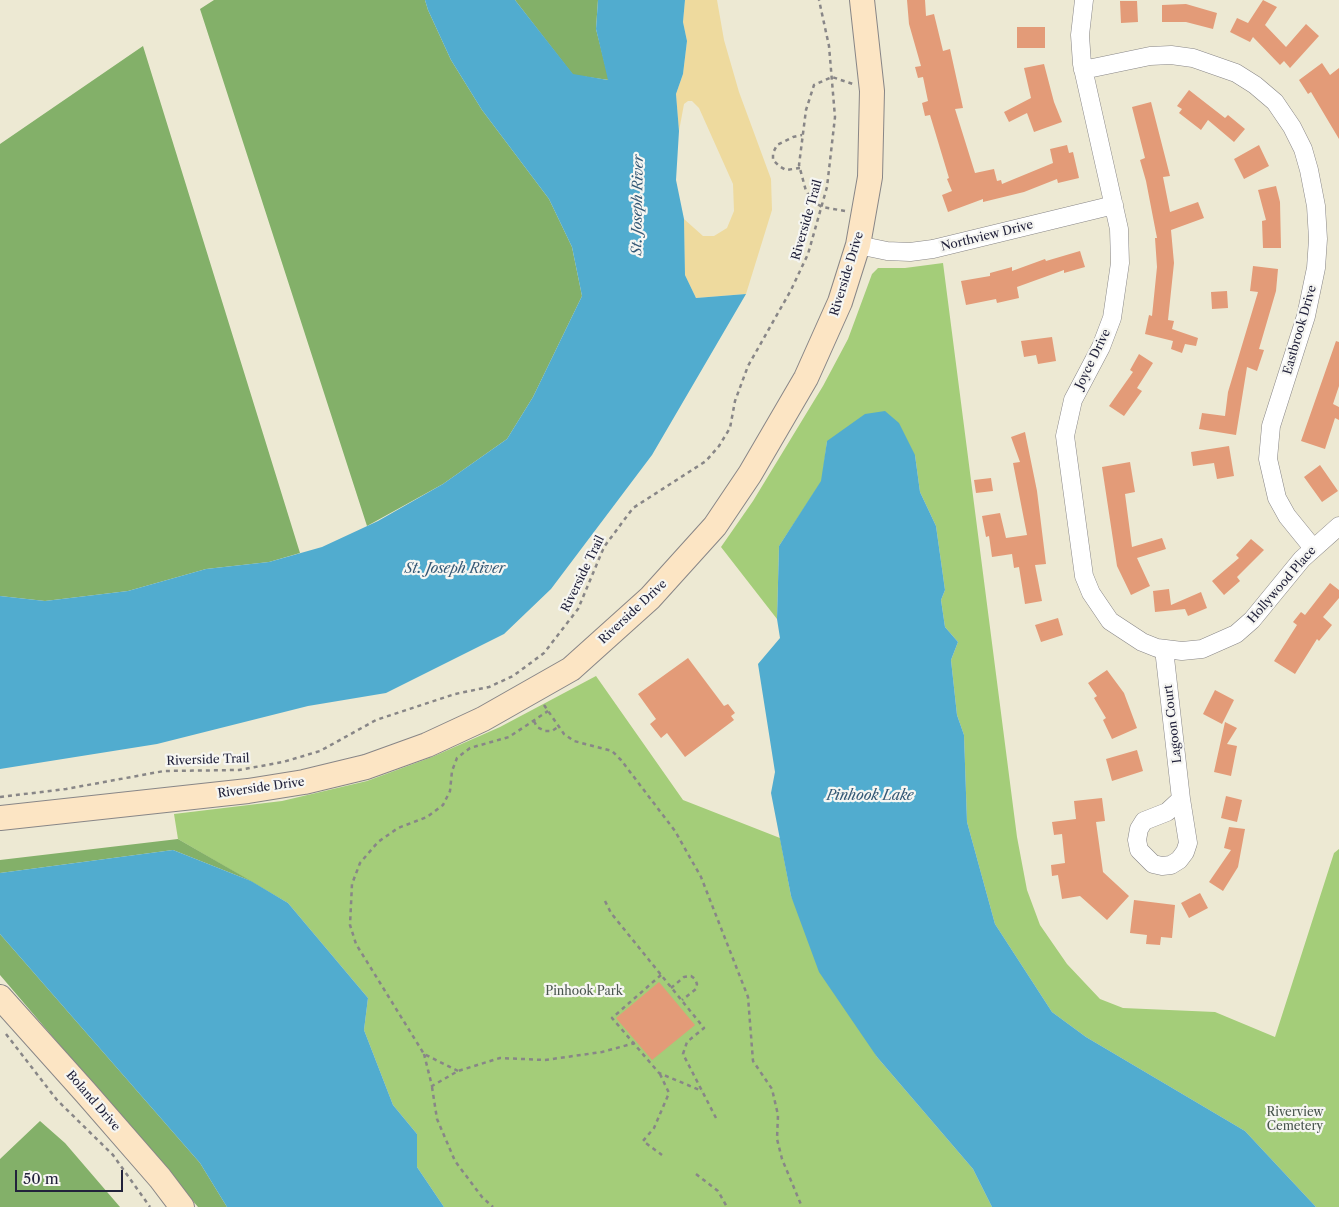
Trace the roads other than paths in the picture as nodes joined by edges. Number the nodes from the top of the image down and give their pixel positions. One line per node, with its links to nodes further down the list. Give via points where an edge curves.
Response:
1 (862, 0): 5 (street, Riverside Drive, via 871,69 873,132 870,177)
2 (1084, 0): 3 (street, Joyce Drive, via 1080,35)
3 (1083, 70): 4 (street, Joyce Drive); 7 (street, Eastbrook Drive, via 1150,56 1171,55 1193,58 1236,73 1275,102 1303,149 1316,206 1316,268 1306,316 1271,426 1268,459 1277,498 1286,516)
4 (1114, 205): 5 (street, Northview Drive, via 933,249 887,251); 8 (street, Joyce Drive, via 1119,229 1118,292 1101,347 1067,418 1066,449 1084,576 1091,593 1105,616 1125,633)
5 (858, 245): 10 (street, Riverside Drive, via 840,302 806,378 750,474 715,526 650,598 570,669 528,680 482,719 427,745 366,767 248,791)
6 (1339, 526): 7 (street, Hollywood Place)
7 (1313, 548): 8 (street, Hollywood Place, via 1252,620 1236,634 1202,649)
8 (1164, 649): 9 (street, Lagoon Court)
9 (1181, 800)
10 (0, 818)
11 (0, 998): 12 (street, Boland Drive)
12 (182, 1207)

